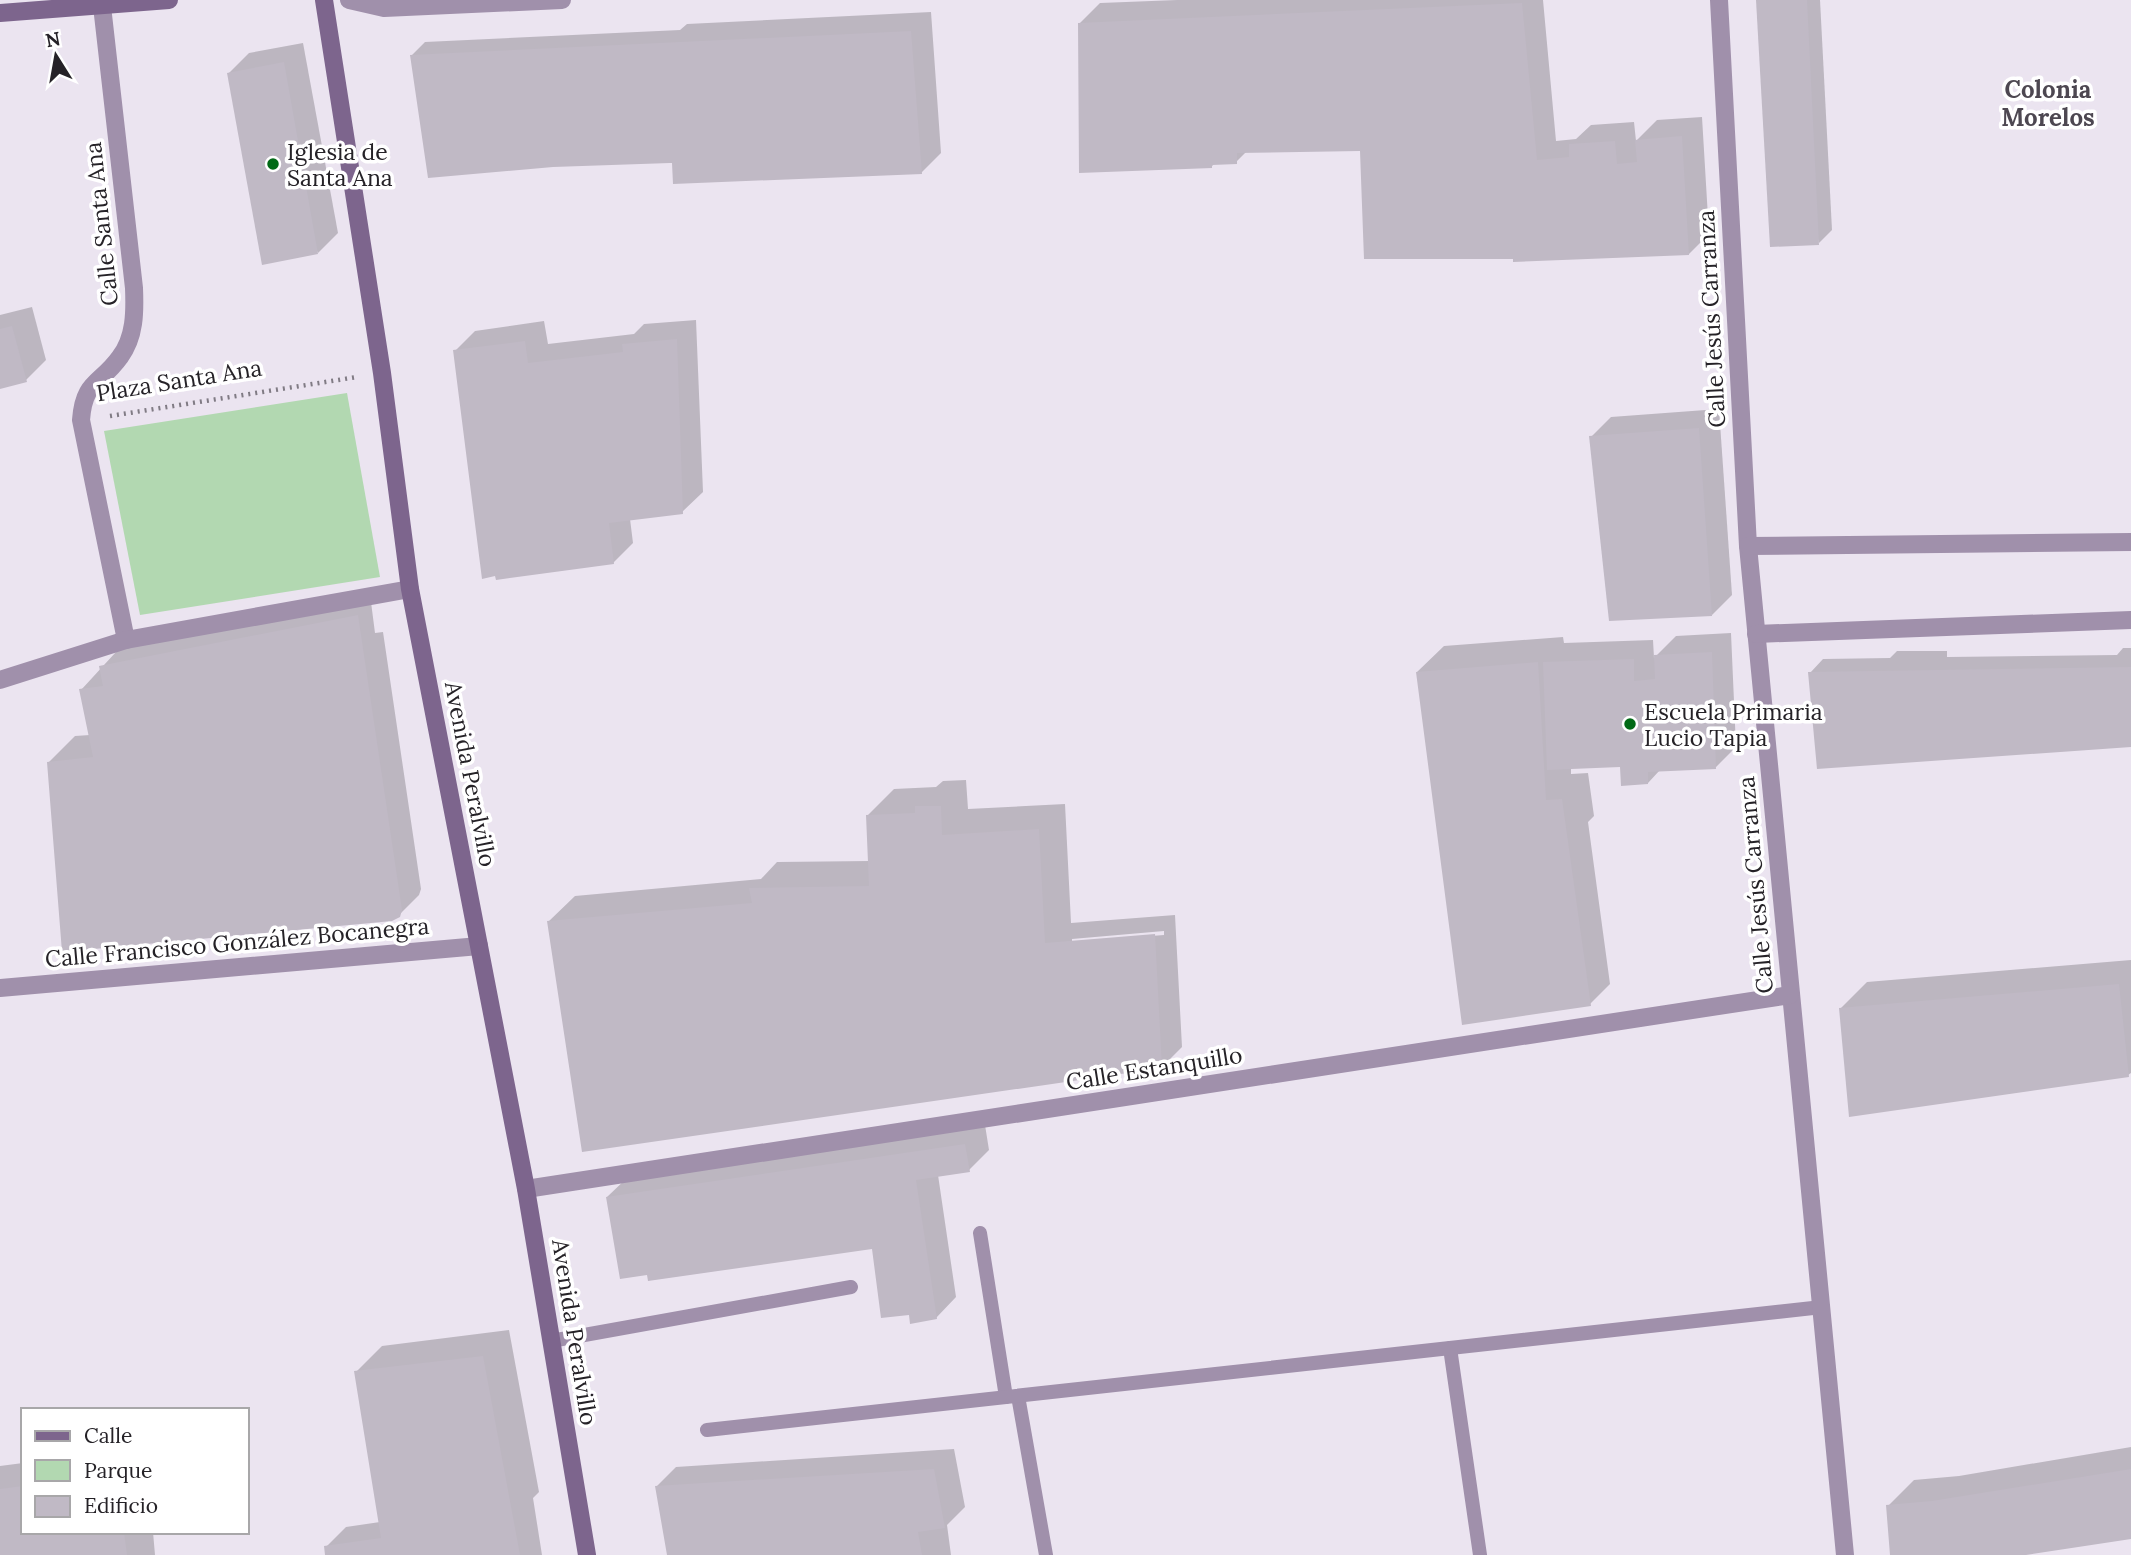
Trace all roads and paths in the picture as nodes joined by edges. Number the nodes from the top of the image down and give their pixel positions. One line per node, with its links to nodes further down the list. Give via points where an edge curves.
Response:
1 (169, 0): 6 (street)
2 (324, 0): 8 (street, Avenida Peralvillo)
3 (349, 0): 4 (street, via 384,8)
4 (562, 0)
5 (1719, 0): 11 (street, Calle Jesús Carranza)
6 (102, 6): 7 (street); 9 (street, Calle Santa Ana, via 135,315 122,355 89,388)
7 (0, 13)
8 (382, 373): 9 (path, Plaza Santa Ana); 12 (street, Avenida Peralvillo)
9 (81, 420): 15 (street, Plaza Santa Ana)
10 (2131, 542): 11 (street)
11 (1748, 546): 14 (street, Calle Jesús Carranza)
12 (411, 589): 15 (street); 17 (street, Avenida Peralvillo)
13 (2131, 620): 14 (street)
14 (1756, 634): 19 (street, Calle Jesús Carranza)
15 (126, 640): 16 (street)
16 (0, 680)
17 (479, 946): 18 (street, Calle Francisco González Bocanegra); 20 (street, Avenida Peralvillo)
18 (0, 988)
19 (1790, 995): 20 (street, Calle Estanquillo); 23 (street, Calle Jesús Carranza)
20 (526, 1189): 24 (street, Avenida Peralvillo)
21 (980, 1233): 26 (lane)
22 (851, 1287): 24 (lane)
23 (1822, 1307): 25 (lane); 31 (street, Calle Jesús Carranza)
24 (551, 1341): 28 (street, Avenida Peralvillo)
25 (1450, 1348): 26 (lane); 30 (lane)
26 (1012, 1397): 27 (lane); 29 (lane)
27 (707, 1430)
28 (587, 1555)
29 (1046, 1555)
30 (1480, 1555)
31 (1845, 1555)

